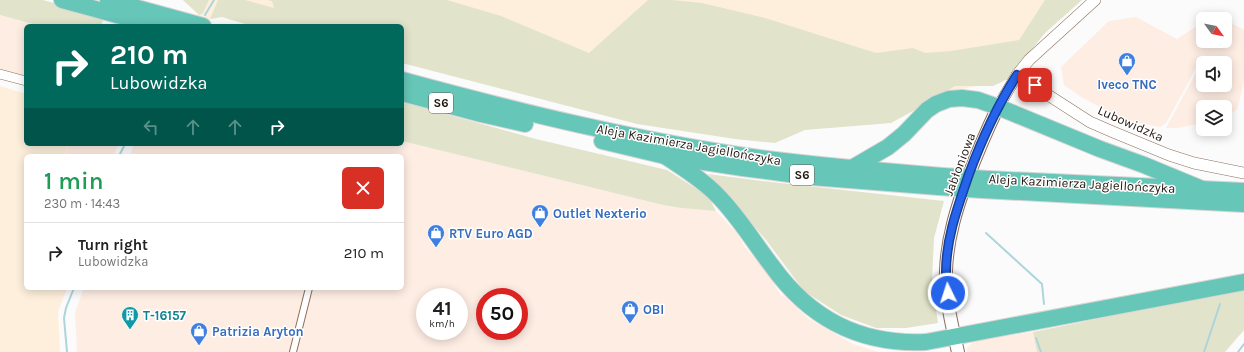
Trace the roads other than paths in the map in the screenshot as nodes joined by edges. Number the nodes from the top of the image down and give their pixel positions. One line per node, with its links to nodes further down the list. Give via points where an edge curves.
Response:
1 (62, 0): 4 (highway)
2 (108, 0): 5 (highway)
3 (1095, 0): 7 (street, Jabłoniowa, via 1036,52)
4 (151, 24)
5 (196, 24)
6 (0, 74): 8 (street)
7 (1017, 75): 11 (street, Jabłoniowa); 14 (street, Lubowidzka, via 1090,122 1120,135 1194,163)
8 (24, 80)
9 (404, 81): 13 (highway, Aleja Kazimierza Jagiellończyka / S6, via 510,109 649,140 760,158)
10 (404, 94): 12 (highway, Aleja Kazimierza Jagiellończyka / S6)
11 (998, 107): 13 (highway, via 962,98 936,104 888,147); 17 (highway); 22 (main road, Jabłoniowa, via 979,148 959,202 949,241 946,272 948,304)
12 (665, 156): 15 (highway, Aleja Kazimierza Jagiellończyka / S6, via 811,176); 22 (highway, via 719,196 792,291 821,316 848,330 878,339)
13 (852, 168): 15 (highway, Aleja Kazimierza Jagiellończyka / S6)
14 (1244, 173)
15 (941, 181): 16 (highway, Aleja Kazimierza Jagiellończyka / S6, bridge)
16 (985, 184): 17 (highway, Aleja Kazimierza Jagiellończyka / S6); 19 (highway, Aleja Kazimierza Jagiellończyka / S6)
17 (1202, 189): 18 (highway, Aleja Kazimierza Jagiellończyka / S6)
18 (1244, 191)
19 (1244, 204)
20 (1244, 282): 22 (highway)
21 (309, 290): 23 (street)
22 (956, 345)
23 (294, 352)

